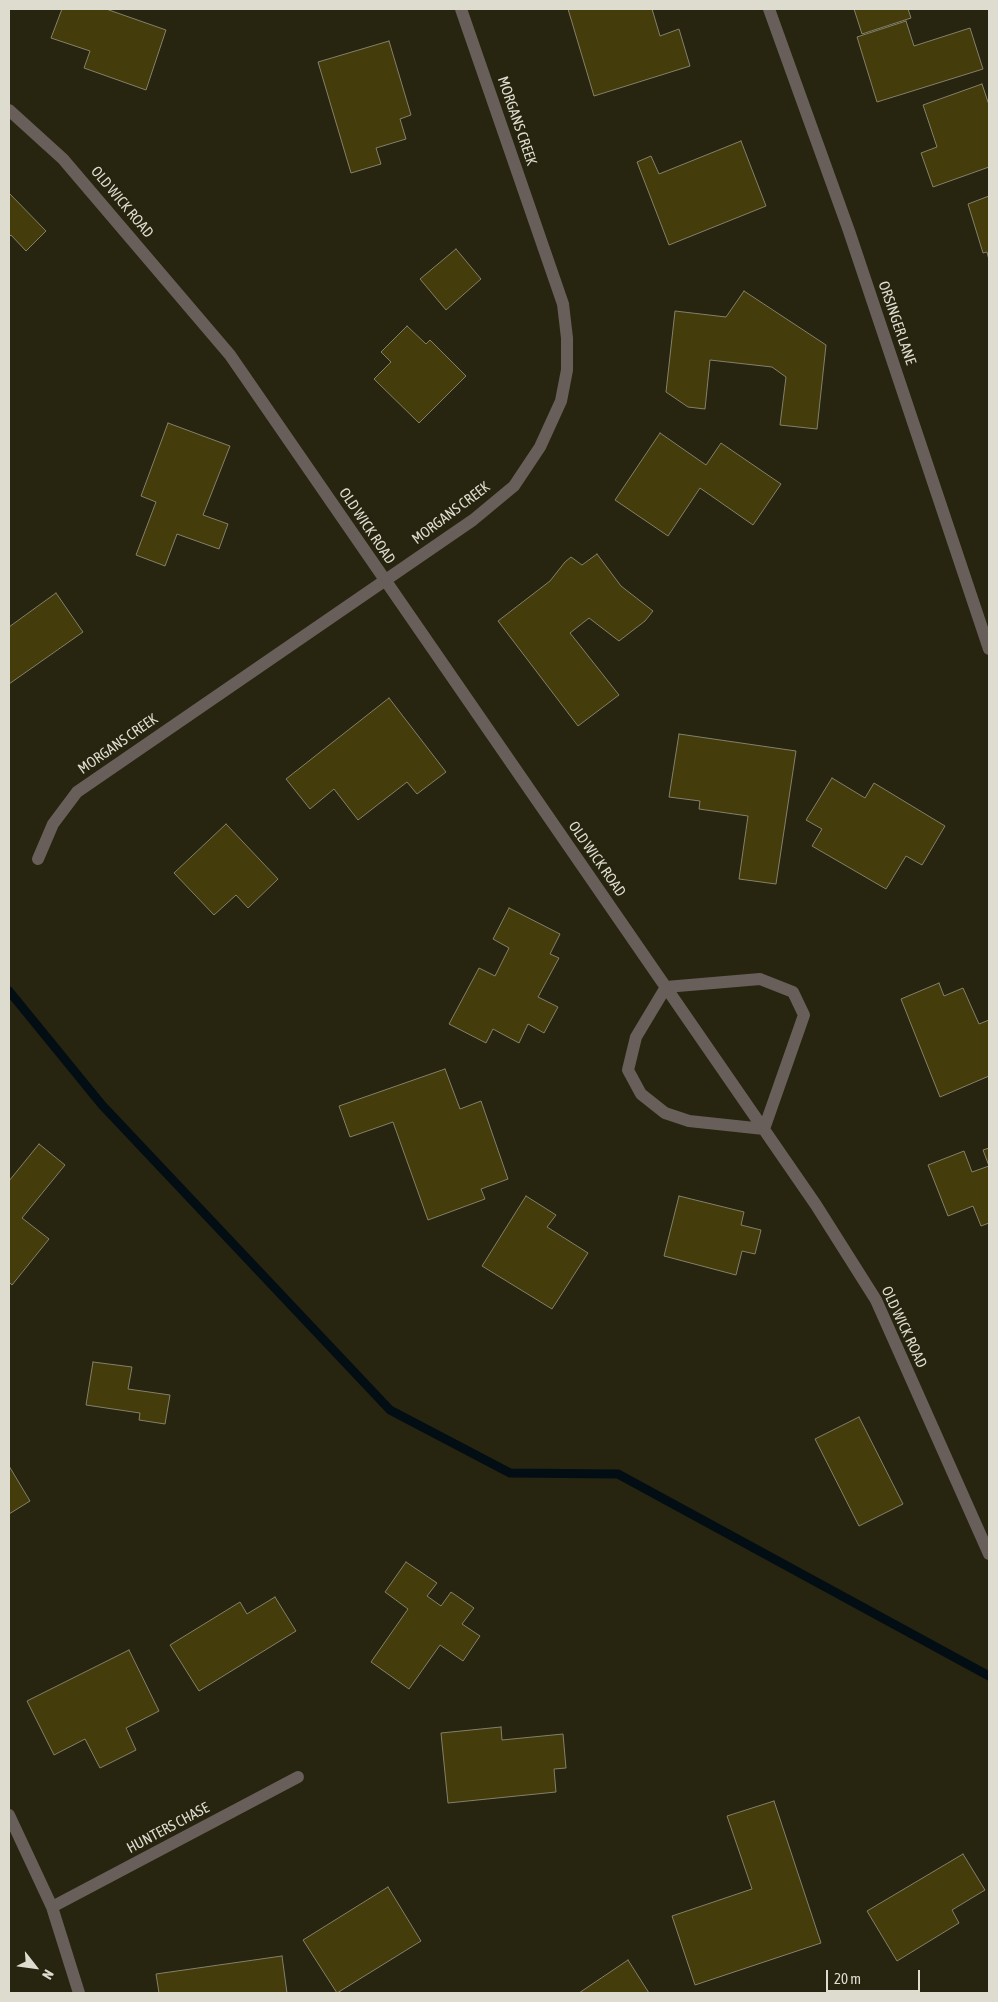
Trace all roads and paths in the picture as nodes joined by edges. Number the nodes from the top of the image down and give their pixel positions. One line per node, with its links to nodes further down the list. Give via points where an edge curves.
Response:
1 (461, 9): 4 (street, MORGANS CREEK, via 563,304 567,370 561,401 540,447 514,486 473,520)
2 (769, 9): 5 (street, ORSINGER LANE, via 849,231)
3 (9, 110): 4 (street, OLD WICK ROAD, via 63,159 230,355)
4 (385, 580): 6 (street, MORGANS CREEK, via 77,792 53,824); 7 (street, OLD WICK ROAD)
5 (989, 649)
6 (38, 859)
7 (666, 987): 8 (street, OLD WICK ROAD); 8 (street, via 636,1038 628,1070 641,1094 665,1113 689,1121); 8 (street, via 760,979 793,992 804,1015)
8 (764, 1129): 9 (street, OLD WICK ROAD, via 876,1300)
9 (989, 1554)
10 (298, 1777): 12 (street, HUNTERS CHASE)
11 (9, 1815): 12 (street)
12 (52, 1908): 13 (street)
13 (79, 1993)

